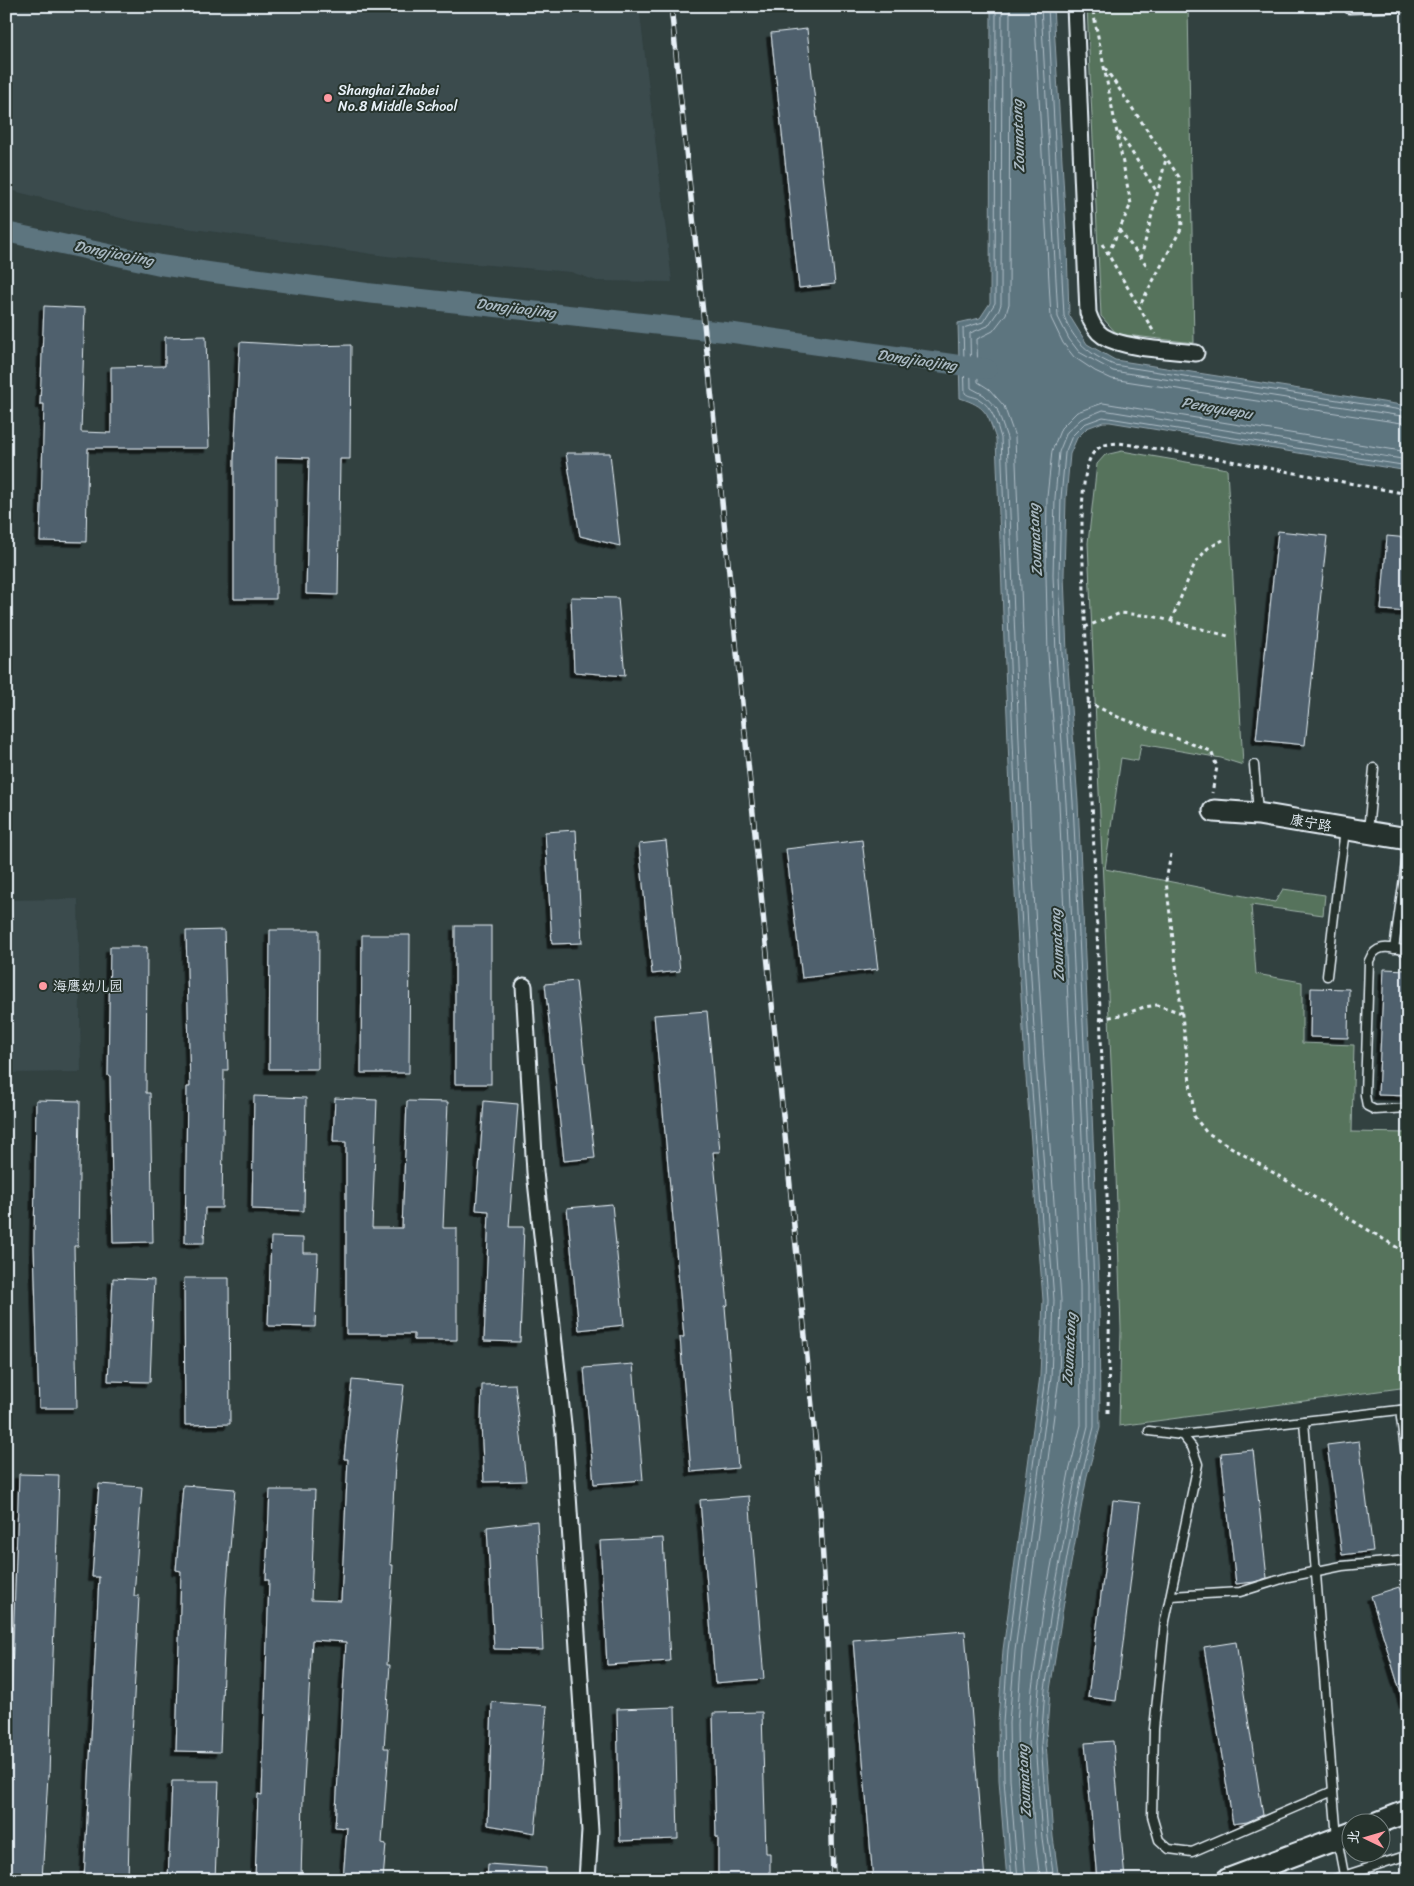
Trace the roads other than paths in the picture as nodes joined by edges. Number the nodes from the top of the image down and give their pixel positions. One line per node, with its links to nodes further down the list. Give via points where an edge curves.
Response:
1 (1076, 6): 4 (street, via 1088,313 1101,335 1119,344)
2 (1349, 6): 3 (lane, via 1349,9)
3 (1408, 7)
4 (1196, 353)
5 (1254, 765): 8 (lane)
6 (1374, 768): 10 (lane)
7 (1214, 811): 8 (street, 康宁路)
8 (1258, 814): 9 (street, 康宁路)
9 (1346, 829): 10 (street, 康宁路); 15 (lane)
10 (1368, 832): 11 (street, 康宁路)
11 (1408, 839)
12 (1408, 848): 13 (lane)
13 (1394, 949): 14 (lane); 17 (lane, via 1378,949 1369,961 1364,1094 1367,1106 1374,1110)
14 (1408, 951)
15 (1327, 976)
16 (524, 986): 34 (street, via 535,1172 564,1434 590,1831)
17 (1408, 1108)
18 (1404, 1410): 19 (lane); 22 (lane)
19 (1304, 1421): 21 (lane); 24 (lane)
20 (1148, 1431): 21 (lane)
21 (1182, 1435): 25 (lane, via 1192,1447 1198,1464)
22 (1408, 1473)
23 (1408, 1560): 24 (lane)
24 (1315, 1572): 25 (lane, via 1240,1592); 26 (lane)
25 (1171, 1596): 26 (lane, via 1165,1621 1154,1729 1152,1816 1159,1840 1169,1849 1192,1852)
26 (1332, 1791): 29 (lane)
27 (1408, 1811): 28 (street)
28 (1392, 1817)
29 (1342, 1828)
30 (1342, 1836): 35 (street)
31 (1408, 1855): 33 (lane)
32 (1345, 1864): 33 (lane)
33 (1345, 1878): 36 (lane)
34 (587, 1880)
35 (1227, 1880)
36 (1331, 1880)

